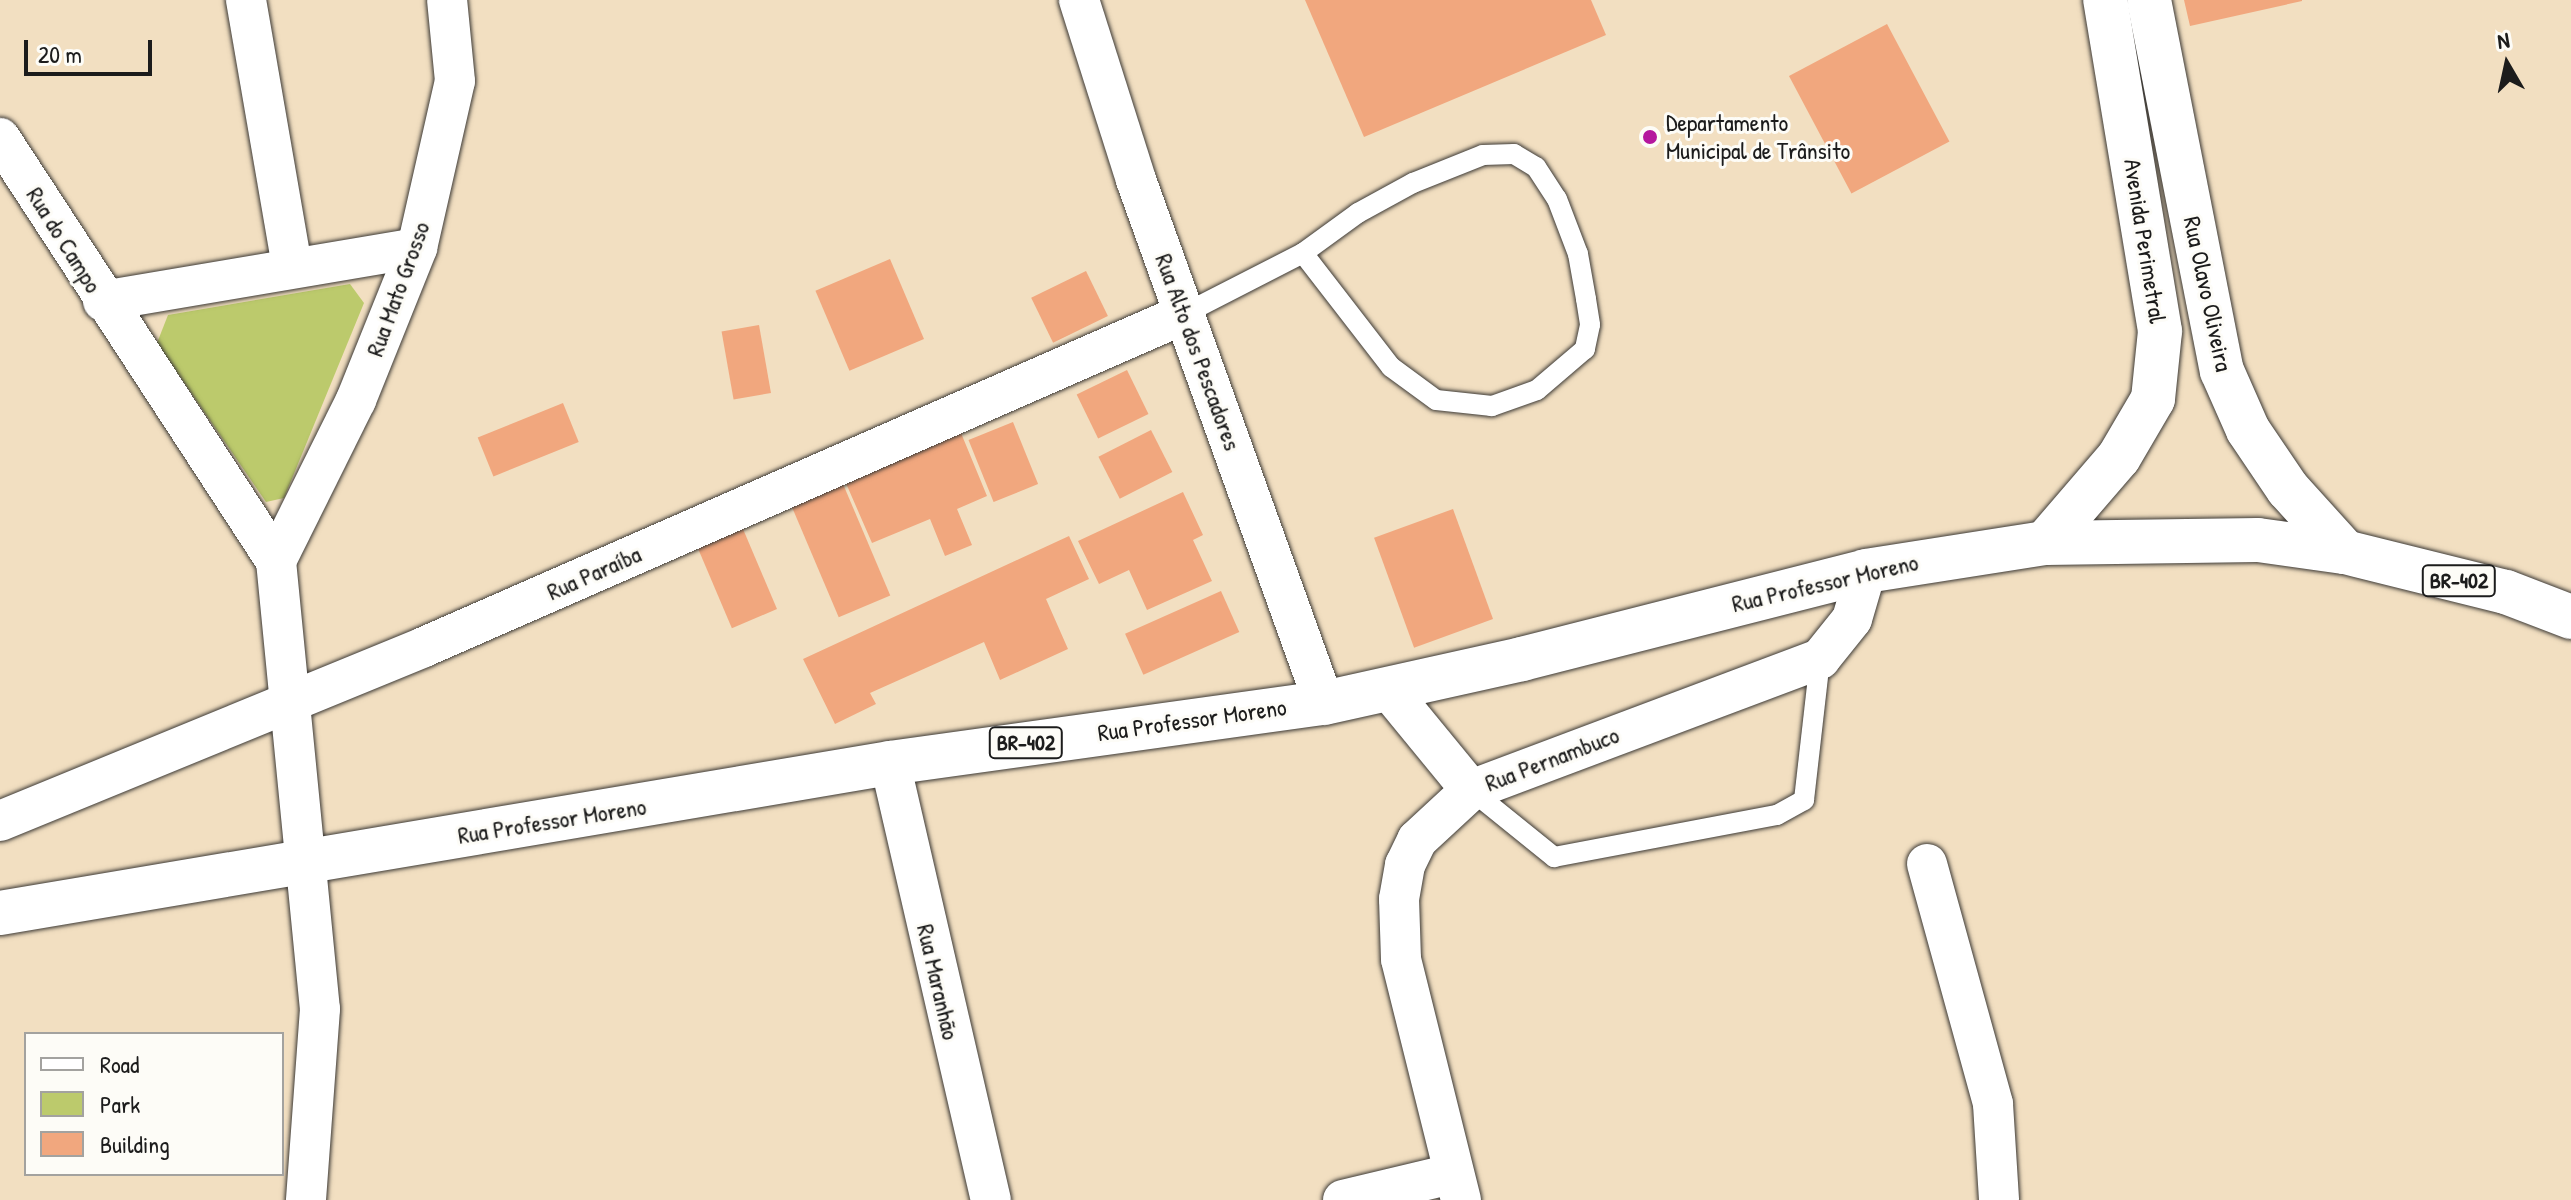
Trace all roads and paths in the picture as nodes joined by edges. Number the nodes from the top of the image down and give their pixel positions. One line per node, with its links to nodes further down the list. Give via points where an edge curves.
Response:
1 (246, 0): 9 (street)
2 (447, 0): 7 (street, Rua Mato Grosso, via 455,81)
3 (1079, 0): 11 (street, Rua Alto dos Pescadores)
4 (2105, 0): 12 (main road, Avenida Perimetral, via 2160,331 2153,399 2119,457)
5 (2149, 0): 13 (main road, Rua Olavo Oliveira, via 2222,371 2248,430 2280,477)
6 (0, 138): 10 (street, Rua do Campo)
7 (417, 248): 9 (street); 14 (street, Rua Mato Grosso, via 356,400)
8 (1303, 253): 8 (lane, via 1391,367 1436,400 1492,406 1537,390 1585,349 1590,325 1583,284 1557,199 1536,167 1514,154 1483,155 1413,183 1358,213); 11 (lane)
9 (292, 266): 10 (street)
10 (103, 301): 14 (street, Rua do Campo)
11 (1184, 314): 19 (street, Rua Paraíba, via 424,647); 20 (street, Rua Alto dos Pescadores)
12 (2045, 543): 13 (main road, BR-402, via 2258,540); 15 (main road, Rua Professor Moreno / BR-402)
13 (2345, 552): 16 (main road, BR-402, via 2506,592)
14 (276, 561): 19 (street)
15 (1866, 571): 17 (street, via 1852,619); 18 (main road, Rua Professor Moreno / BR-402)
16 (2571, 617)
17 (1820, 659): 22 (street, Rua Pernambuco); 22 (lane, via 1804,800 1777,815 1554,857)
18 (1388, 689): 20 (main road, Rua Professor Moreno / BR-402); 22 (street)
19 (290, 700): 23 (street, Rua Paraíba); 24 (street)
20 (1324, 703): 21 (main road, Rua Professor Moreno / BR-402)
21 (890, 763): 24 (main road, Rua Professor Moreno / BR-402); 29 (street, Rua Maranhão)
22 (1471, 790): 27 (street, Rua Pernambuco, via 1417,840 1405,865 1399,899 1401,959)
23 (0, 821)
24 (308, 861): 26 (main road, Rua Professor Moreno / BR-402); 28 (street, via 320,1009)
25 (1927, 864): 31 (street, via 1993,1104)
26 (0, 913)
27 (1456, 1187): 30 (street)
28 (306, 1200)
29 (991, 1200)
30 (1343, 1200)
31 (1999, 1200)

